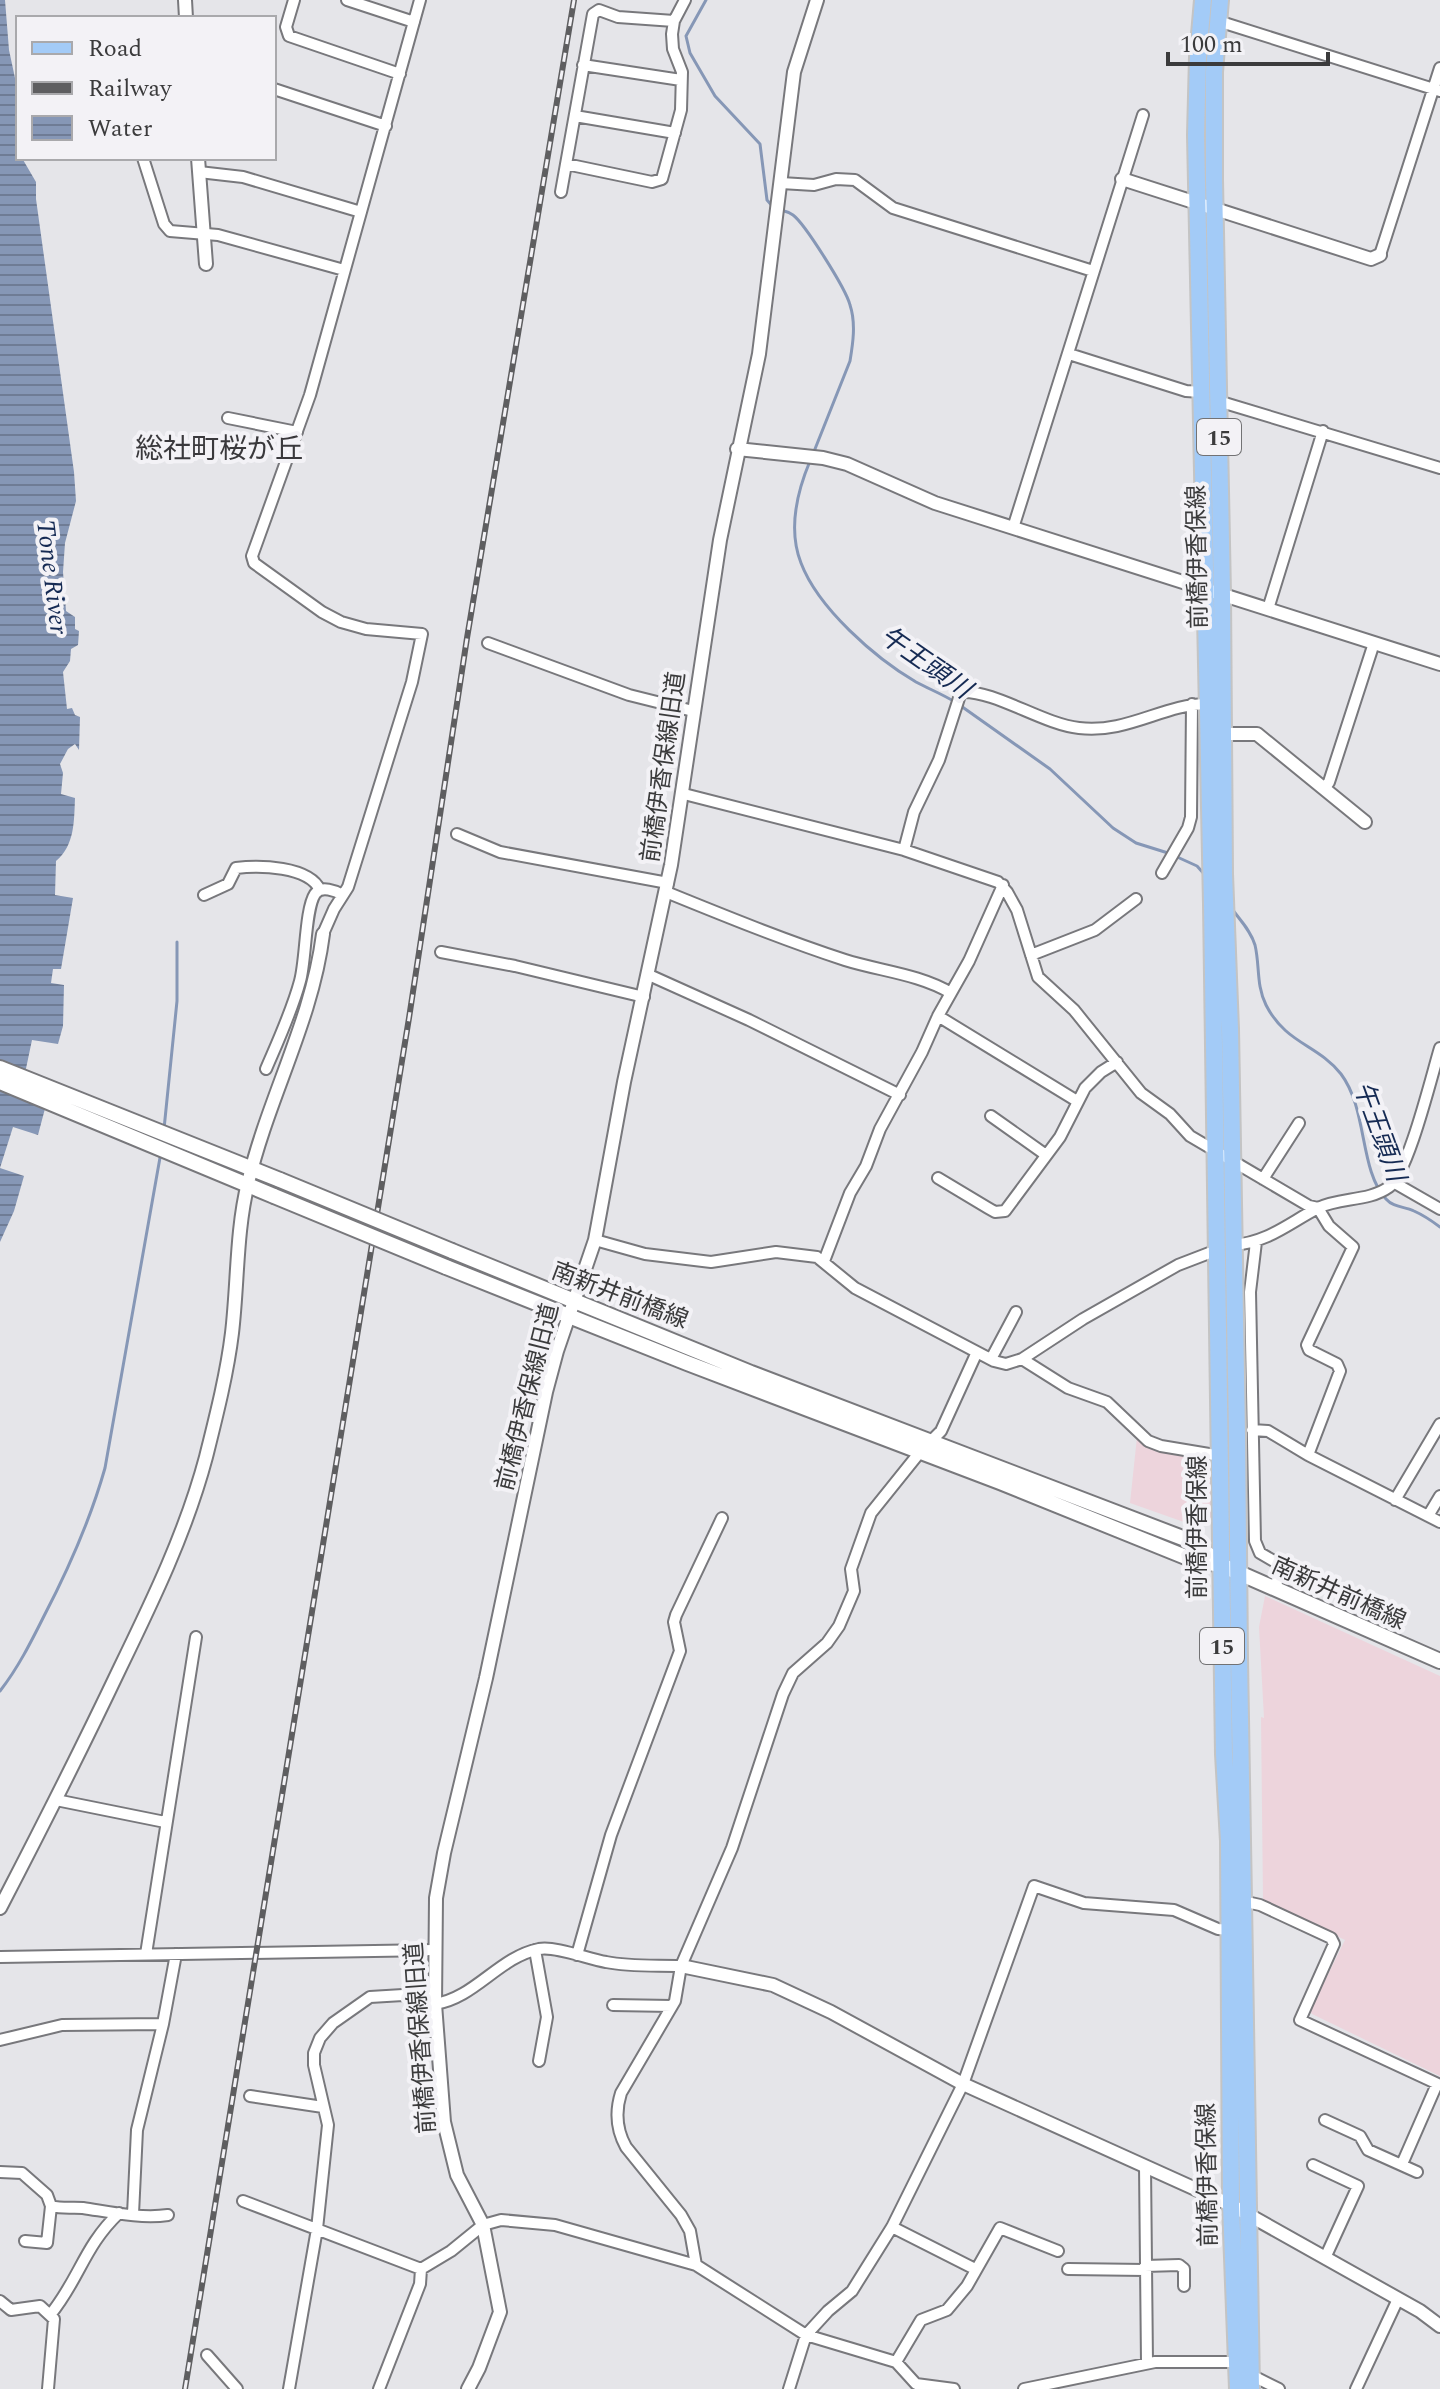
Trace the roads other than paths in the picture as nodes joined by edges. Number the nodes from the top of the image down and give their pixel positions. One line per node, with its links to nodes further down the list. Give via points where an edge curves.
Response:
1 (294, 0): 13 (street, via 287,35)
2 (347, 0): 10 (street)
3 (420, 0): 10 (street)
4 (685, 0): 8 (street)
5 (817, 0): 26 (street, 前橋伊香保線旧道, via 794,72)
6 (1203, 0): 28 (main road, 前橋伊香保線 / 15, via 1196,97)
7 (1220, 0): 9 (main road, 前橋伊香保線 / 15)
8 (674, 21): 11 (street, via 616,17 597,10); 14 (street, via 673,49)
9 (1218, 21): 16 (street); 29 (main road, 前橋伊香保線 / 15)
10 (414, 22): 13 (street)
11 (583, 65): 14 (street); 18 (street)
12 (1440, 68): 16 (street)
13 (400, 74): 19 (street)
14 (681, 80): 20 (street)
15 (276, 90): 19 (street)
16 (1437, 90): 32 (street)
17 (1143, 115): 25 (street)
18 (575, 116): 20 (street); 23 (street)
19 (386, 126): 30 (street)
20 (675, 133): 23 (street, via 658,182)
21 (144, 160): 31 (street, via 166,228)
22 (198, 160): 24 (street)
23 (566, 164): 27 (street)
24 (199, 172): 30 (street, via 243,177); 31 (street)
25 (1122, 179): 28 (street); 35 (street)
26 (781, 183): 35 (street, via 855,180 893,208); 42 (street, 前橋伊香保線旧道, via 759,354)
27 (561, 192)
28 (1197, 203): 29 (street); 37 (main road, 前橋伊香保線 / 15)
29 (1214, 208): 32 (street, via 1371,259); 38 (main road, 前橋伊香保線 / 15)
30 (361, 212): 34 (street)
31 (204, 232): 33 (street); 34 (street)
32 (1380, 255)
33 (206, 264)
34 (344, 270): 41 (street)
35 (1093, 271): 36 (street)
36 (1069, 354): 37 (street); 44 (street)
37 (1201, 392): 45 (main road, 前橋伊香保線 / 15)
38 (1218, 401): 40 (street); 46 (main road, 前橋伊香保線 / 15)
39 (228, 418): 41 (street)
40 (1323, 431): 43 (street); 47 (street)
41 (297, 432): 64 (street, via 253,561 341,622 422,634 409,695)
42 (737, 449): 44 (street, via 823,458 858,468 935,503); 52 (street, 前橋伊香保線旧道)
43 (1440, 468)
44 (1013, 528): 45 (street)
45 (1204, 588): 46 (street); 51 (main road, 前橋伊香保線 / 15)
46 (1222, 594): 47 (street); 53 (main road, 前橋伊香保線 / 15)
47 (1268, 609): 49 (street)
48 (488, 643): 52 (street, via 629,695)
49 (1374, 643): 50 (street); 54 (street)
50 (1440, 664)
51 (1199, 704): 58 (street, via 1125,725 1087,729 964,691 914,812); 59 (street, via 1191,817); 82 (main road, 前橋伊香保線 / 15, via 1211,861)
52 (693, 711): 55 (street, 前橋伊香保線旧道)
53 (1223, 734): 54 (street, via 1257,734); 84 (main road, 前橋伊香保線 / 15)
54 (1324, 789): 56 (street)
55 (684, 794): 58 (street); 61 (street, 前橋伊香保線旧道)
56 (1365, 822)
57 (457, 834): 61 (street, via 500,852)
58 (904, 850): 60 (street)
59 (1162, 873)
60 (1003, 885): 68 (street); 70 (street)
61 (667, 888): 69 (street, 前橋伊香保線旧道); 70 (street, via 744,925)
62 (320, 890): 63 (street, via 307,875 255,866 236,868 228,884); 64 (street); 76 (street, via 310,909 300,980)
63 (204, 895)
64 (343, 895): 66 (street)
65 (1136, 899): 68 (street, via 1095,930)
66 (323, 934): 85 (street, via 307,1010)
67 (441, 952): 71 (street)
68 (1031, 955): 74 (street, via 1038,977)
69 (649, 975): 71 (street, 前橋伊香保線旧道); 78 (street)
70 (951, 993): 72 (street)
71 (644, 997): 92 (street, 前橋伊香保線旧道)
72 (938, 1016): 78 (street); 79 (street)
73 (1440, 1048): 89 (street, via 1411,1141)
74 (1117, 1062): 79 (street, via 1093,1078); 82 (street, via 1146,1098)
75 (0, 1068): 85 (main road, 南新井前橋線)
76 (266, 1069)
77 (0, 1082): 88 (main road, 南新井前橋線)
78 (900, 1095): 95 (street, via 850,1193)
79 (1077, 1101): 83 (street)
80 (991, 1116): 83 (street)
81 (1299, 1123): 87 (street)
82 (1215, 1150): 84 (street); 94 (main road, 前橋伊香保線 / 15)
83 (1046, 1155): 86 (street, via 1001,1211)
84 (1233, 1161): 87 (street); 94 (main road, 前橋伊香保線 / 15)
85 (252, 1168): 88 (street); 96 (main road, 南新井前橋線, bridge)
86 (938, 1178)
87 (1263, 1179): 90 (street)
88 (247, 1185): 98 (main road, 南新井前橋線, bridge); 117 (street, via 232,1336 205,1459 158,1591)
89 (1391, 1185): 90 (street); 91 (street)
90 (1318, 1208): 93 (street); 105 (street, via 1353,1247 1307,1345 1340,1367)
91 (1440, 1209)
92 (595, 1240): 95 (street, via 678,1259 711,1262 789,1252); 96 (street, 前橋伊香保線旧道)
93 (1256, 1242): 94 (street); 103 (street, via 1250,1292)
94 (1225, 1248): 101 (street, via 1178,1265); 106 (main road, 前橋伊香保線 / 15); 113 (main road, 前橋伊香保線 / 15)
95 (824, 1261): 99 (street, via 855,1288)
96 (575, 1301): 98 (street, 前橋伊香保線旧道); 104 (main road, 南新井前橋線)
97 (1016, 1312): 100 (street)
98 (569, 1317): 104 (main road, 南新井前橋線); 122 (street, 前橋伊香保線旧道, via 546,1392 444,1853)
99 (977, 1352): 100 (street); 104 (street, via 941,1431)
100 (991, 1359): 101 (street, via 1006,1364)
101 (1022, 1359): 106 (street, via 1068,1388 1107,1402 1148,1441)
102 (1440, 1424): 108 (street)
103 (1252, 1430): 105 (street, via 1268,1431); 114 (street, via 1255,1541 1260,1553 1279,1564)
104 (926, 1447): 112 (main road, 南新井前橋線, via 1193,1542); 128 (street, via 871,1513 851,1569 854,1591 839,1626 793,1673 732,1848)
105 (1308, 1455): 108 (street)
106 (1221, 1456): 112 (main road, 前橋伊香保線 / 15)
107 (1440, 1496): 109 (street)
108 (1395, 1500): 109 (street)
109 (1428, 1516): 111 (street)
110 (722, 1518): 126 (street, via 676,1615 680,1651 611,1835)
111 (1440, 1522)
112 (1221, 1565): 113 (main road, 南新井前橋線); 121 (main road, 前橋伊香保線 / 15)
113 (1238, 1573): 114 (main road, 南新井前橋線); 119 (main road, 前橋伊香保線 / 15)
114 (1276, 1590): 116 (main road, 南新井前橋線)
115 (196, 1637): 118 (street)
116 (1440, 1661)
117 (56, 1800): 118 (street); 120 (street)
118 (165, 1822): 124 (street)
119 (1242, 1901): 136 (street, via 1331,1938 1334,1944 1300,2020); 151 (main road, 前橋伊香保線 / 15, via 1251,2111)
120 (0, 1908)
121 (1230, 1930): 135 (street, via 1174,1910 1084,1903 1034,1886); 146 (main road, 前橋伊香保線 / 15)
122 (434, 1950): 125 (street); 129 (street, 前橋伊香保線旧道)
123 (535, 1950): 126 (street); 129 (street, via 460,1996); 134 (street, via 547,2017)
124 (146, 1954): 125 (street); 127 (street)
125 (176, 1954): 132 (street)
126 (577, 1955): 128 (street, via 609,1963)
127 (0, 1957)
128 (681, 1966): 131 (street); 135 (street, via 773,1985)
129 (435, 2001): 138 (street, via 403,1995 370,1997 333,2023 314,2053); 152 (street, 前橋伊香保線旧道, via 444,2122 457,2175)
130 (613, 2005): 131 (street)
131 (672, 2006): 158 (street, via 616,2109 626,2147 690,2231)
132 (163, 2024): 133 (street, via 62,2025); 149 (street, via 137,2130)
133 (0, 2040)
134 (539, 2061)
135 (963, 2084): 142 (street); 153 (street)
136 (1439, 2084): 140 (street)
137 (250, 2096): 138 (street)
138 (323, 2107): 154 (street, via 328,2125)
139 (1325, 2120): 140 (street, via 1360,2136 1368,2150)
140 (1402, 2164): 144 (street)
141 (1313, 2165): 157 (street, via 1358,2186)
142 (1145, 2166): 146 (street); 159 (street)
143 (0, 2172): 147 (street, via 22,2173 47,2195)
144 (1417, 2172)
145 (243, 2201): 154 (street)
146 (1231, 2205): 151 (street); 171 (main road, 前橋伊香保線 / 15)
147 (51, 2206): 148 (street); 155 (street, via 47,2243)
148 (119, 2213): 149 (street); 166 (street, via 89,2247 68,2293)
149 (133, 2214): 150 (street)
150 (168, 2215)
151 (1248, 2215): 157 (street); 173 (main road, 前橋伊香保線 / 15)
152 (483, 2225): 158 (street, via 501,2220 555,2225); 160 (street); 179 (street, 前橋伊香保線旧道, via 500,2312)
153 (892, 2227): 161 (street); 168 (street, via 852,2291)
154 (317, 2229): 160 (street); 177 (street)
155 (25, 2241)
156 (1058, 2251): 161 (street, via 1000,2228)
157 (1325, 2258): 164 (street)
158 (696, 2265): 168 (street)
159 (1145, 2268): 162 (street); 163 (street, via 1179,2265); 172 (street)
160 (421, 2269): 178 (street, via 420,2284)
161 (975, 2269): 170 (street, via 947,2310 921,2320)
162 (1068, 2269)
163 (1184, 2286)
164 (1398, 2299): 167 (street); 185 (street)
165 (0, 2303): 166 (street, via 11,2310 40,2306)
166 (50, 2315): 175 (street, via 54,2319)
167 (1440, 2326)
168 (806, 2335): 170 (street); 180 (street)
169 (207, 2355): 176 (street)
170 (896, 2362): 174 (street)
171 (1237, 2362): 172 (street); 183 (main road, 前橋伊香保線 / 15)
172 (1147, 2363): 182 (street)
173 (1251, 2382): 184 (street)
174 (917, 2387): 181 (street)
175 (48, 2389)
176 (237, 2389)
177 (289, 2389)
178 (379, 2389)
179 (468, 2389)
180 (789, 2389)
181 (954, 2389)
182 (1024, 2389)
183 (1238, 2389)
184 (1279, 2389)
185 (1356, 2389)

